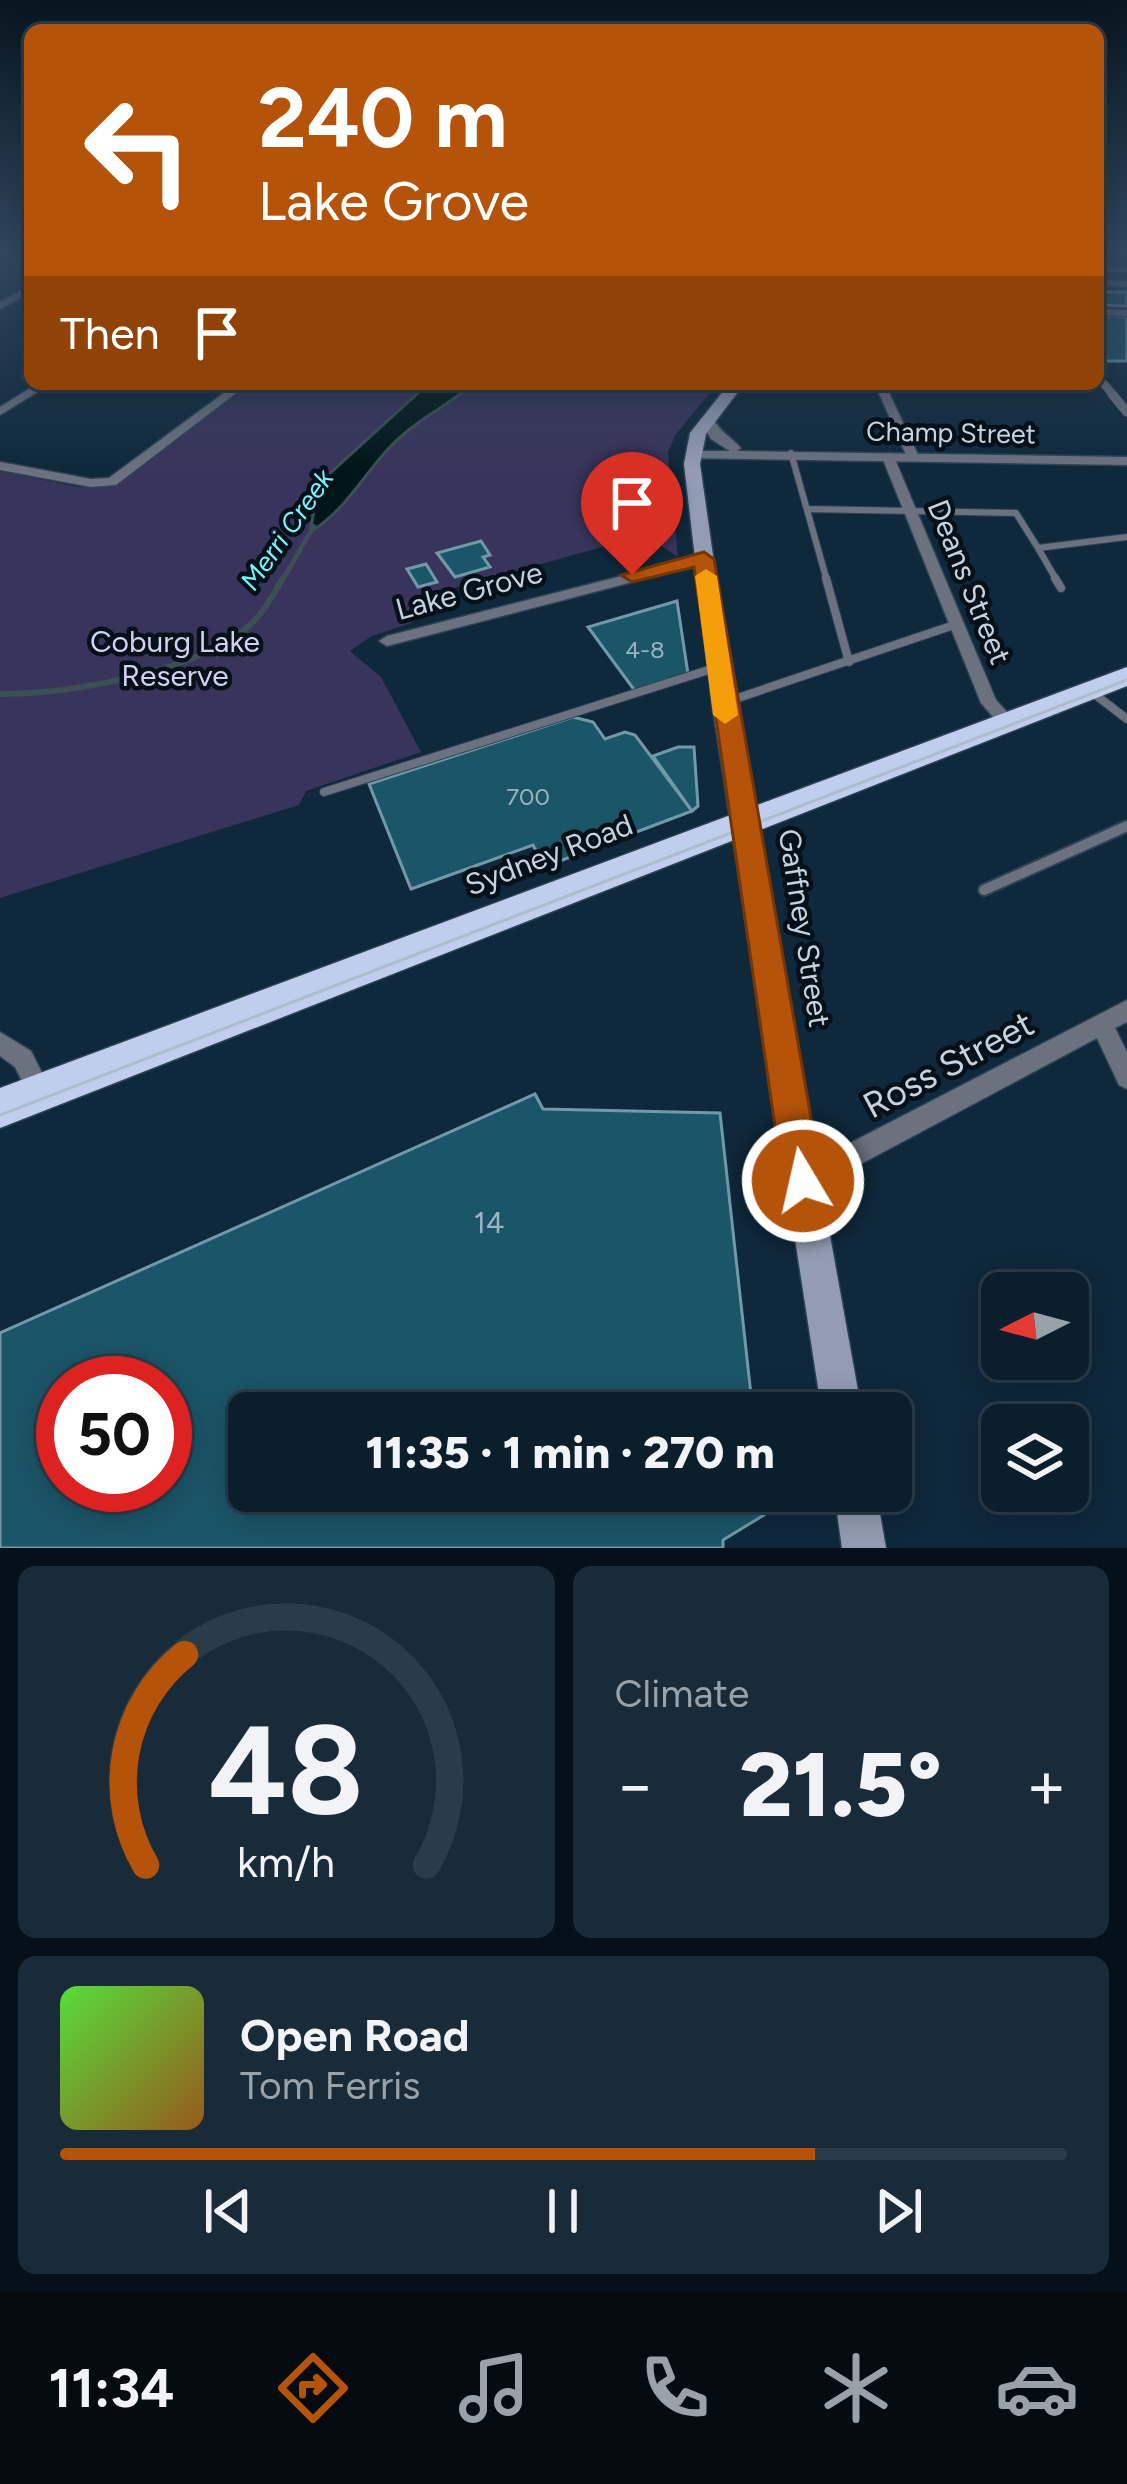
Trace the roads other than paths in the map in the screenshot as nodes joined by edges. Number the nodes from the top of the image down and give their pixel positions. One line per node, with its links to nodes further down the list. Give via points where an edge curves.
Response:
1 (1104, 384): 7 (street)
2 (35, 390): 6 (street)
3 (236, 390): 16 (street, via 112,482)
4 (731, 390): 8 (main road)
5 (883, 390): 14 (street)
6 (0, 412)
7 (1127, 412)
8 (707, 420): 9 (street); 10 (main road)
9 (734, 448): 10 (street, Champ Street); 11 (street, Champ Street)
10 (693, 450): 11 (street, Champ Street); 21 (main road, Gaffney Street)
11 (773, 453): 12 (street, Champ Street)
12 (791, 453): 13 (street, Champ Street); 17 (lane)
13 (888, 457): 14 (street, Champ Street); 18 (street, Deans Street)
14 (913, 457): 15 (street, Champ Street)
15 (1127, 461)
16 (0, 466)
17 (807, 509): 18 (lane); 25 (lane)
18 (911, 512): 20 (lane, via 1016,513); 23 (street, Deans Street)
19 (1127, 538): 20 (lane)
20 (1037, 548): 22 (lane)
21 (704, 559): 24 (street, Lake Grove); 26 (main road, Gaffney Street)
22 (1061, 588)
23 (958, 623): 25 (lane); 31 (street, Deans Street, via 989,703)
24 (387, 641)
25 (850, 662): 29 (lane)
26 (718, 668): 29 (main road, Gaffney Street); 32 (lane)
27 (1127, 676): 28 (highway, Sydney Road)
28 (1090, 690): 30 (lane); 31 (highway, Sydney Road)
29 (723, 704): 33 (main road, Gaffney Street)
30 (1127, 719)
31 (1007, 722): 33 (highway, Sydney Road)
32 (324, 792)
33 (743, 823): 40 (highway, Sydney Road); 42 (main road, Gaffney Street)
34 (1127, 826): 35 (lane)
35 (984, 890)
36 (1127, 1010): 37 (street, Ross Street)
37 (1102, 1024): 39 (street); 42 (street, Ross Street)
38 (0, 1043): 40 (street, via 28,1065)
39 (1127, 1077)
40 (40, 1093): 41 (highway, Sydney Road)
41 (0, 1108)
42 (803, 1181): 43 (main road, Gaffney Street)
43 (838, 1392)
44 (858, 1512): 45 (main road)
45 (864, 1548)

